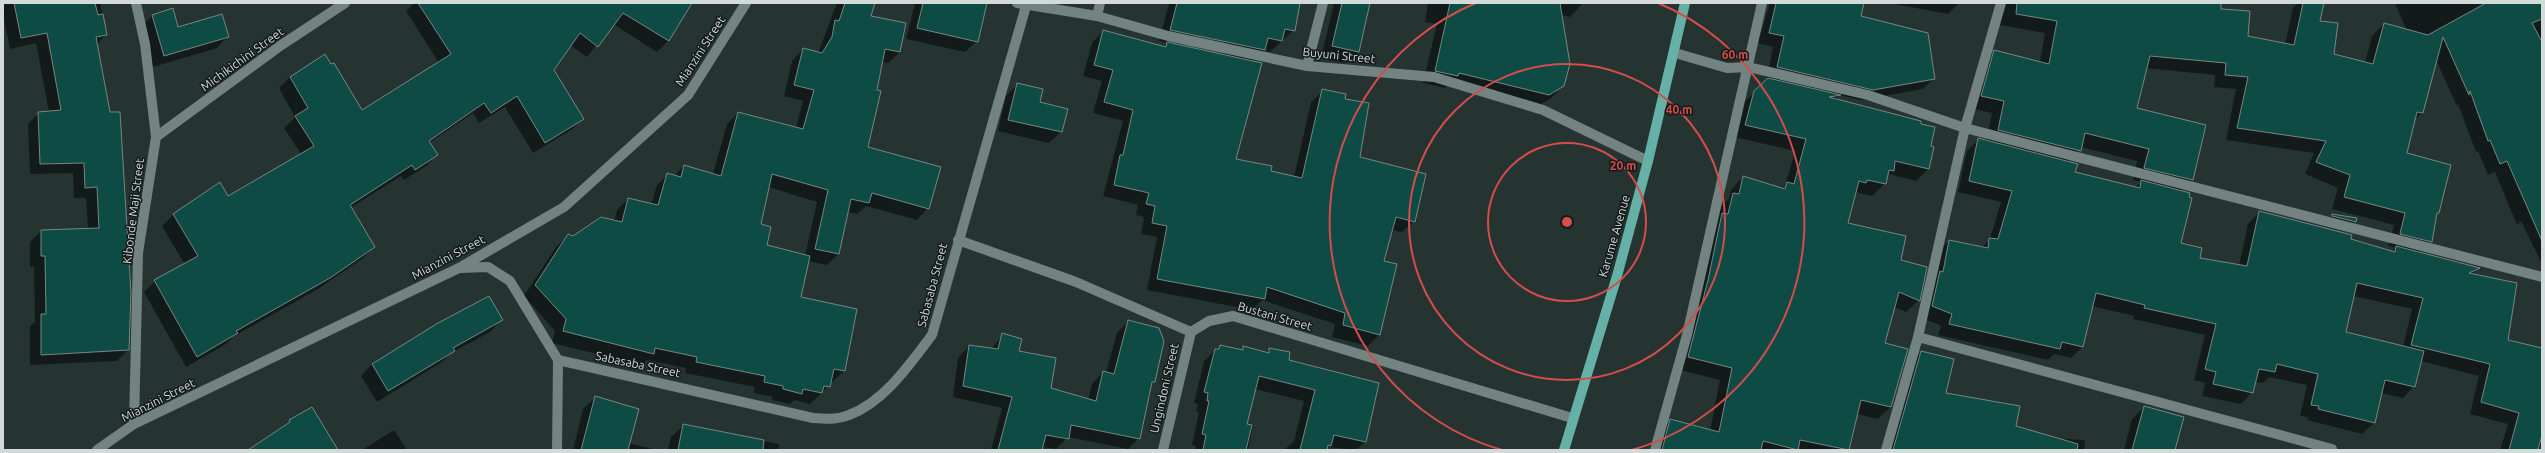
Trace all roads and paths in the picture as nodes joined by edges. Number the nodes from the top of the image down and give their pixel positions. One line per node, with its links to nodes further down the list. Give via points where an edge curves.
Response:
1 (136, 3): 15 (street, Kibonde Maji Street, via 145,44)
2 (345, 3): 15 (street, Michikichini Street, via 280,46)
3 (746, 3): 18 (street, Mianzini Street, via 688,95 564,207)
4 (1100, 3): 10 (street)
5 (1323, 3): 12 (street)
6 (1685, 3): 11 (main road, Karume Avenue)
7 (1762, 3): 13 (street)
8 (2000, 3): 14 (street)
9 (1021, 4): 10 (street, Buyuni Street); 17 (street, Sabasaba Street, via 985,155)
10 (1097, 16): 12 (street, Buyuni Street, via 1168,36)
11 (1675, 53): 13 (street, via 1727,68); 16 (main road, Karume Avenue)
12 (1306, 66): 16 (street, Buyuni Street, via 1434,77 1543,110)
13 (1748, 67): 14 (street, via 1868,95); 30 (street, via 1687,335)
14 (1964, 128): 19 (street); 21 (street)
15 (156, 137): 24 (street, Kibonde Maji Street, via 138,253)
16 (1648, 161): 23 (main road, Karume Avenue, via 1617,276)
17 (958, 240): 20 (street, via 1076,282); 22 (street, Sabasaba Street, via 932,335 915,358 878,398 850,415 833,419 813,418)
18 (459, 268): 22 (street, via 488,267 510,281); 24 (street, Mianzini Street)
19 (2542, 277)
20 (1191, 332): 23 (street, Bustani Street, via 1209,321 1233,316); 28 (street, Ungindoni Street)
21 (1918, 337): 25 (street); 31 (street)
22 (558, 360): 27 (street)
23 (1572, 418): 29 (main road, Karume Avenue)
24 (134, 424): 26 (street, Mianzini Street)
25 (2332, 448)
26 (97, 450)
27 (557, 450)
28 (1163, 450)
29 (1564, 450)
30 (1655, 450)
31 (1886, 450)

